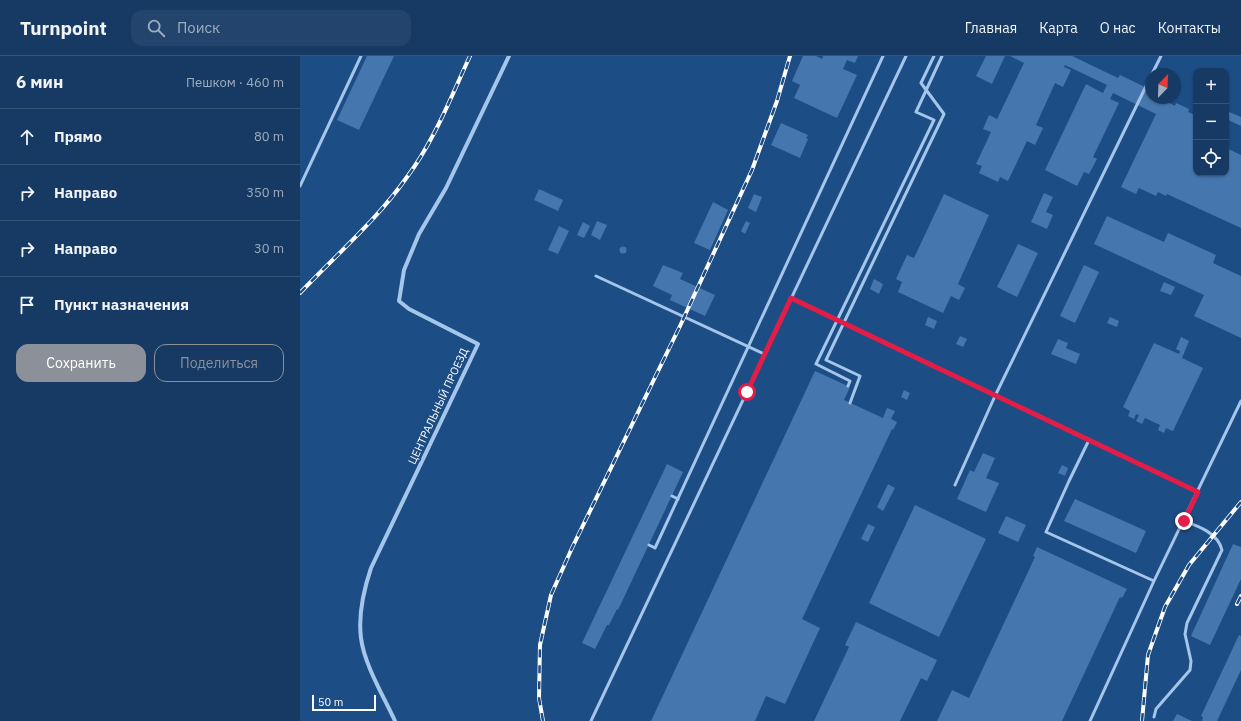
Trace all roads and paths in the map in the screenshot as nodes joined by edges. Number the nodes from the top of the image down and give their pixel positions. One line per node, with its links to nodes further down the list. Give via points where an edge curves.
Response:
1 (361, 56): 10 (lane)
2 (509, 56): 27 (street, ЦЕНТРАЛЬНЫЙ ПРОЕЗД, via 446,188 419,234 404,270 399,300 408,309 478,344 371,568 362,605 361,638 366,659)
3 (883, 56): 22 (lane, bridge)
4 (906, 56): 12 (lane)
5 (934, 56): 17 (lane, bridge, via 922,83 944,114 826,360 860,376)
6 (942, 56): 14 (lane, bridge, via 916,112 934,120 816,364 850,381)
7 (1160, 56): 8 (lane)
8 (1154, 68)
9 (1145, 87): 15 (lane)
10 (300, 186)
11 (596, 276): 13 (lane)
12 (791, 298): 13 (lane); 15 (lane)
13 (764, 354): 28 (lane)
14 (848, 386)
15 (995, 396): 18 (lane); 19 (lane)
16 (1241, 401): 20 (lane)
17 (850, 403)
18 (1090, 440): 20 (lane); 25 (lane, via 1046,532)
19 (956, 485)
20 (1198, 492): 23 (lane)
21 (672, 496): 22 (lane)
22 (678, 499): 24 (lane, bridge, via 655,548)
23 (1184, 521): 25 (lane); 26 (lane, via 1213,535 1220,542 1222,550 1187,623 1185,634 1191,661 1190,670 1156,709)
24 (649, 545)
25 (1154, 581): 29 (lane)
26 (1154, 717)
27 (395, 721)
28 (590, 721)
29 (1090, 721)

